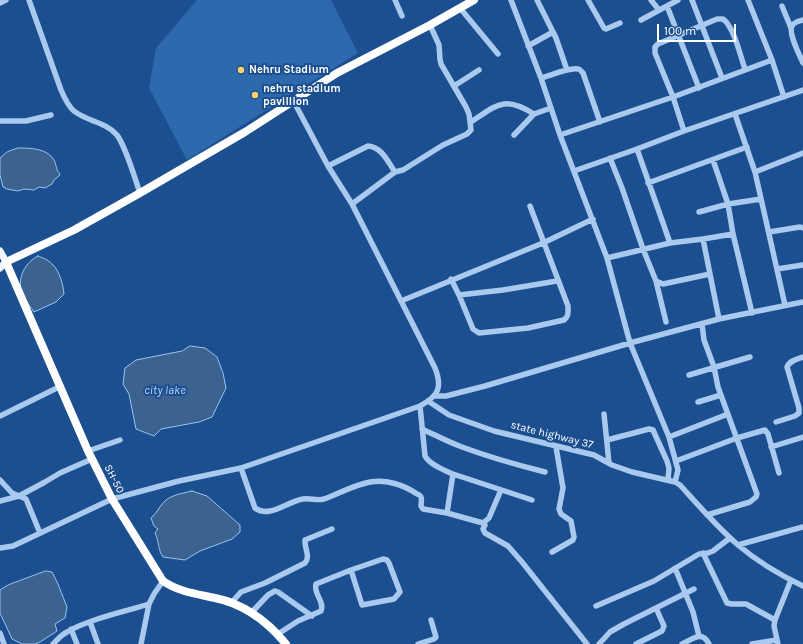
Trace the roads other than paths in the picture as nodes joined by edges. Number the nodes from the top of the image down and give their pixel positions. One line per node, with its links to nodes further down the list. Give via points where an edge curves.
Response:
1 (6, 0): 13 (street)
2 (29, 0): 62 (street, via 67,101 74,112 117,135)
3 (395, 0): 18 (street)
4 (474, 0): 16 (highway)
5 (511, 0): 27 (street)
6 (537, 0): 25 (street)
7 (596, 0): 12 (street)
8 (651, 0): 17 (street)
9 (678, 0): 14 (street)
10 (692, 0): 23 (street)
11 (748, 0): 30 (street)
12 (589, 2): 21 (street, via 604,28)
13 (0, 3)
14 (667, 6): 17 (street); 26 (street)
15 (782, 6): 24 (street)
16 (460, 8): 22 (highway); 28 (street)
17 (659, 10): 19 (street)
18 (402, 16)
19 (641, 20)
20 (803, 20): 24 (street)
21 (620, 23)
22 (430, 25): 36 (street, via 439,45 441,64); 41 (highway, via 337,73)
23 (703, 26): 26 (street); 31 (street, via 717,19 728,22); 35 (street)
24 (791, 28): 29 (street)
25 (553, 32): 27 (street); 33 (street)
26 (679, 35): 37 (street); 39 (street, via 658,44 655,49)
27 (528, 46): 34 (street)
28 (498, 54)
29 (802, 59)
30 (772, 60): 31 (street); 40 (street)
31 (745, 69): 35 (street)
32 (479, 70): 36 (street)
33 (567, 70): 34 (street); 48 (street, via 577,68 582,73)
34 (541, 78): 42 (street)
35 (722, 78): 37 (street)
36 (454, 86): 47 (street)
37 (699, 88): 39 (street)
38 (803, 90): 40 (street)
39 (673, 97): 48 (street); 49 (street)
40 (784, 97): 44 (street)
41 (293, 100): 57 (street); 62 (highway, via 245,132)
42 (551, 108): 43 (street); 51 (street)
43 (534, 114): 47 (street, via 507,102 486,111); 50 (street)
44 (734, 114): 49 (street); 52 (street)
45 (51, 115): 46 (street, via 26,121)
46 (0, 121)
47 (471, 122): 59 (street, via 471,130 467,134)
48 (600, 122): 51 (street)
49 (684, 131): 53 (street)
50 (514, 135)
51 (560, 135): 58 (street)
52 (747, 147): 56 (street); 60 (street)
53 (637, 149): 55 (street); 61 (street)
54 (803, 153): 60 (street)
55 (610, 158): 58 (street); 75 (street)
56 (713, 160): 61 (street); 65 (street)
57 (328, 166): 59 (street, via 368,146 377,148); 64 (street)
58 (574, 171): 68 (street)
59 (395, 172): 64 (street)
60 (755, 172): 63 (street)
61 (648, 183): 74 (street)
62 (140, 193): 78 (highway, via 74,230)
63 (761, 199): 65 (street); 70 (street)
64 (352, 204): 86 (street)
65 (728, 204): 67 (street); 71 (street)
66 (530, 206): 73 (street)
67 (699, 212)
68 (594, 219): 73 (street); 77 (street)
69 (803, 228): 70 (street)
70 (769, 232): 80 (street)
71 (733, 234): 72 (street); 89 (street)
72 (703, 239): 74 (street); 81 (street)
73 (543, 243): 82 (street); 83 (street)
74 (670, 243): 75 (street)
75 (643, 248): 77 (street); 84 (street)
76 (0, 251): 78 (main road, SH-50)
77 (607, 258): 93 (street)
78 (3, 265): 98 (highway, SH-50)
79 (803, 265): 80 (street)
80 (777, 269): 88 (street)
81 (710, 274): 84 (street, via 663,284); 90 (street)
82 (451, 279): 85 (street); 86 (street)
83 (557, 281): 85 (street); 85 (street, via 568,306 567,318 528,328 479,333 473,329)
84 (656, 281): 91 (street)
85 (459, 295)
86 (401, 300): 100 (street, via 438,375 438,390)
87 (803, 302): 88 (street)
88 (785, 305): 89 (street)
89 (752, 313): 90 (street)
90 (719, 319): 92 (street)
91 (666, 322)
92 (702, 324): 93 (street); 96 (street, via 704,340)
93 (630, 343): 100 (street, via 485,386 446,396); 109 (street)
94 (750, 357): 96 (street)
95 (803, 357): 107 (street, via 792,361 787,367 799,413)
96 (714, 367): 97 (street); 99 (street)
97 (689, 375)
98 (61, 386): 106 (street); 116 (highway, SH-50)
99 (721, 395): 102 (street); 105 (street)
100 (435, 396): 101 (street)
101 (428, 401): 103 (street); 114 (street, state highway 37, via 441,411 457,418 494,431)
102 (698, 402)
103 (420, 406): 108 (street); 120 (street)
104 (604, 414): 113 (street)
105 (728, 414): 109 (street); 111 (street)
106 (0, 416)
107 (776, 422)
108 (422, 429): 121 (street, via 477,452); 122 (street, via 427,460)
109 (669, 437): 118 (street)
110 (803, 437): 115 (street)
111 (737, 438): 115 (street, via 765,430); 118 (street); 133 (street, via 756,497 750,502)
112 (120, 440): 116 (street)
113 (607, 440): 119 (street); 125 (street, via 653,430 667,461)
114 (556, 447): 119 (street, state highway 37, via 594,455); 141 (street, via 563,488 559,509 561,514 571,521 574,537)
115 (771, 447): 123 (street)
116 (88, 451): 117 (highway, SH-50)
117 (92, 459): 128 (street); 129 (highway, SH-50)
118 (676, 461): 126 (street, via 678,470)
119 (609, 463): 125 (street, state highway 37, via 632,472)
120 (241, 468): 129 (street); 132 (street, via 254,508 263,512 304,499 318,500 371,482 381,482 408,487 420,496 423,509)
121 (545, 472)
122 (453, 474): 127 (street); 132 (street)
123 (779, 474)
124 (0, 480): 128 (street, via 12,493)
125 (668, 480): 126 (street, state highway 37)
126 (675, 482): 133 (street, state highway 37)
127 (501, 490): 130 (street); 134 (street)
128 (19, 496): 131 (street); 137 (street, via 26,499)
129 (112, 499): 137 (street); 146 (highway, SH-50)
130 (532, 500)
131 (0, 501)
132 (448, 513): 134 (street)
133 (707, 515): 138 (street, state highway 37)
134 (483, 523): 171 (street, via 485,533 508,546)
135 (803, 527): 139 (street)
136 (332, 529): 150 (street, via 305,540 308,557 305,563 241,592)
137 (40, 533): 140 (street, via 13,546)
138 (730, 538): 139 (street, state highway 37); 142 (street, via 713,551)
139 (738, 545): 145 (street, state highway 37, via 760,562)
140 (0, 548)
141 (552, 552)
142 (703, 552): 143 (street); 157 (street, via 728,602 746,604)
143 (675, 568): 149 (street); 152 (street, via 654,581)
144 (351, 570): 144 (street, via 386,560 400,592 394,599 362,605); 155 (street, via 316,584 316,592 323,608)
145 (791, 580): 147 (street, state highway 37); 157 (street)
146 (163, 581): 150 (highway, via 180,590); 151 (street)
147 (803, 586)
148 (694, 589): 149 (street)
149 (686, 594): 153 (street); 162 (street)
150 (232, 602): 154 (highway)
151 (149, 604): 158 (street); 168 (street)
152 (596, 606)
153 (656, 608): 172 (street, via 616,628); 173 (street, via 664,629)
154 (252, 612): 155 (street, via 268,595 275,592); 161 (highway)
155 (312, 616): 161 (street, via 298,621)
156 (431, 620): 170 (street, via 436,637)
157 (775, 620): 163 (street)
158 (90, 622): 159 (street); 167 (street)
159 (71, 629): 165 (street); 166 (street)
160 (0, 633): 164 (street)
161 (278, 634): 169 (highway)
162 (699, 636): 174 (street); 175 (street, via 706,638)
163 (777, 642): 176 (street)
164 (3, 643)
165 (53, 644)
166 (77, 644)
167 (98, 644)
168 (141, 644)
169 (286, 644)
170 (418, 644)
171 (587, 644)
172 (599, 644)
173 (636, 644)
174 (682, 644)
175 (709, 644)
176 (752, 644)

